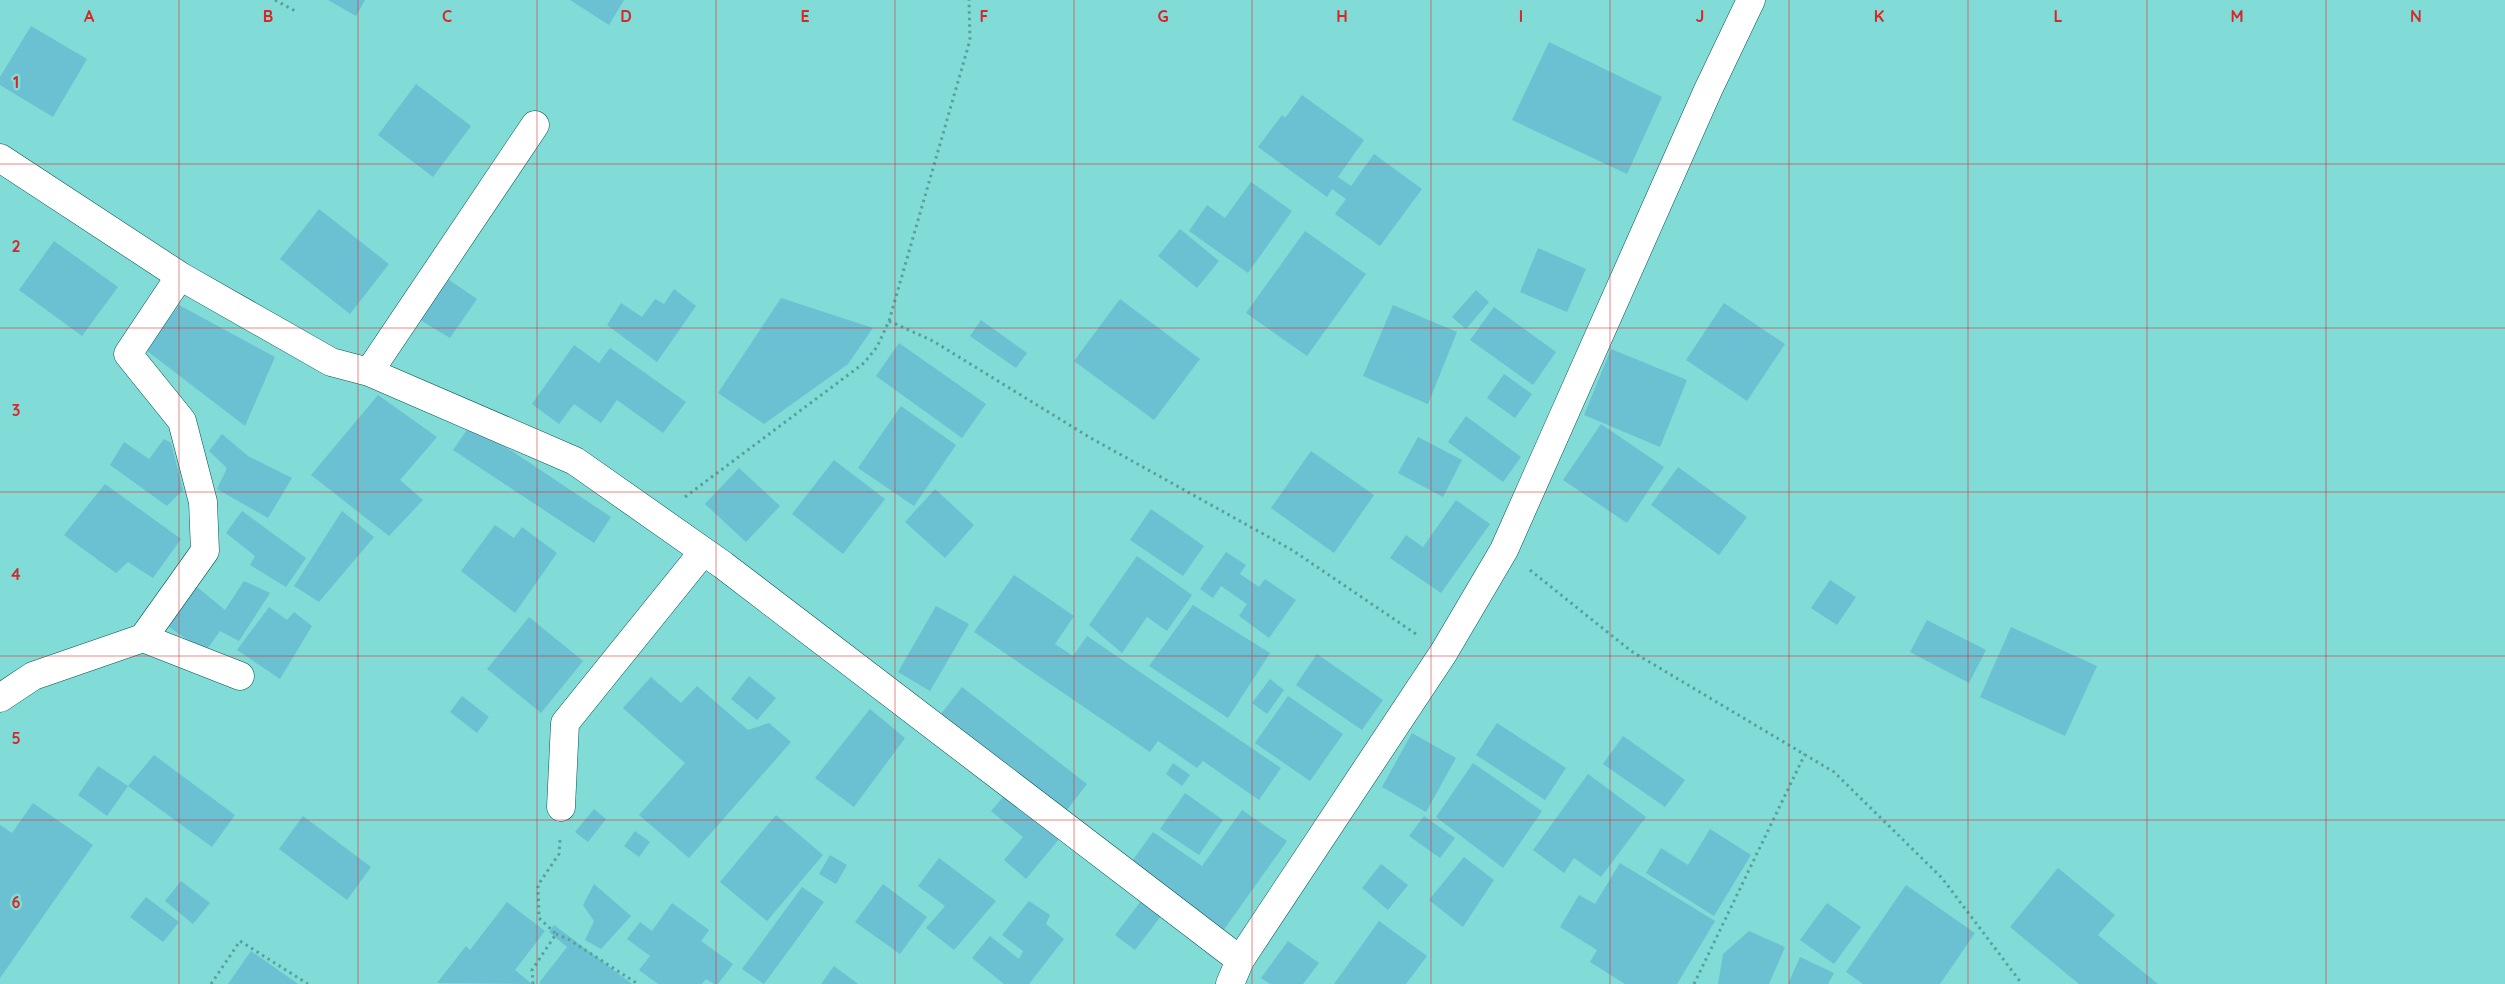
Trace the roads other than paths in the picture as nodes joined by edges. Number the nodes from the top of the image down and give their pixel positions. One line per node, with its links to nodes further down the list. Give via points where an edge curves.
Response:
1 (1751, 0): 11 (street, via 1504,550 1444,652)
2 (534, 125): 5 (street)
3 (0, 158): 4 (street)
4 (180, 276): 5 (street, via 331,362); 7 (street, via 128,354 182,421 203,502 205,551)
5 (368, 372): 6 (street, via 575,461)
6 (703, 552): 10 (street, via 565,723); 11 (street)
7 (143, 638): 8 (street); 9 (street, via 32,676)
8 (240, 676)
9 (0, 698)
10 (561, 806)
11 (1235, 972)

